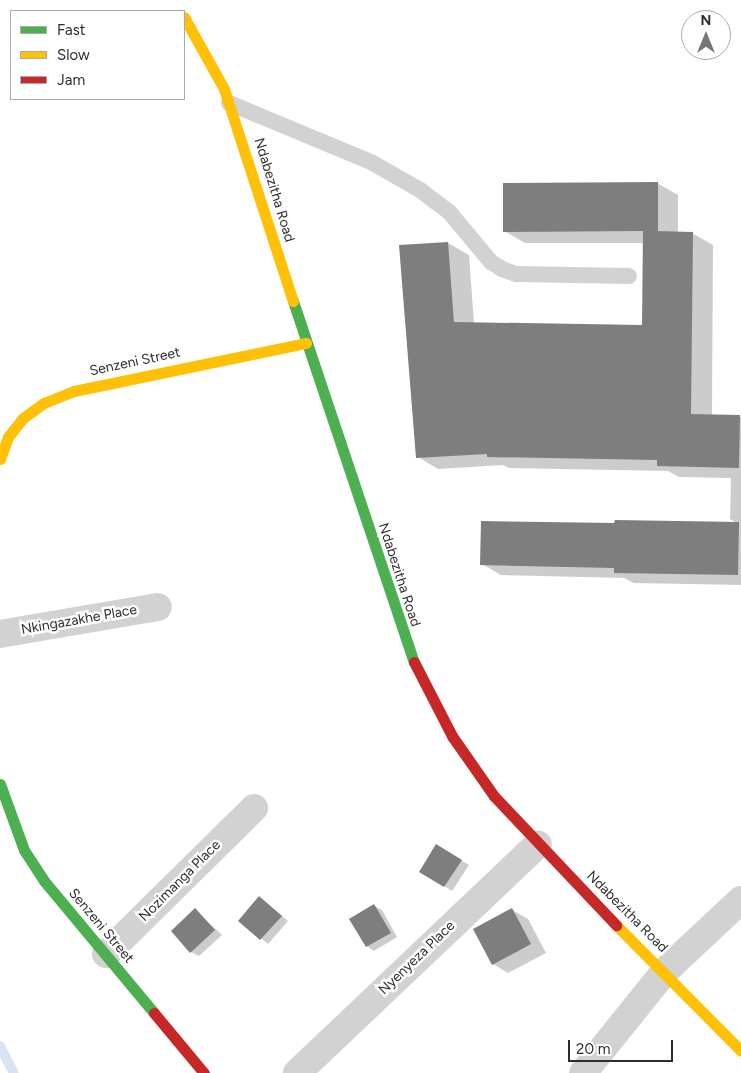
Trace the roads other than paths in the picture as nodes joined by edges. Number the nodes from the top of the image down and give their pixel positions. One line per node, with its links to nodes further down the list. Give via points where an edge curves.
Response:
1 (185, 19): 2 (street, Ndabezitha Road, via 210,60)
2 (230, 103): 3 (lane, via 371,162 420,190 450,213 491,262 502,269 516,274); 4 (street, Ndabezitha Road)
3 (629, 276)
4 (306, 343): 5 (street, Senzeni Street, via 74,391 44,402 23,418 8,438); 10 (street, Ndabezitha Road, via 408,650 452,736 494,796)
5 (0, 459)
6 (158, 607): 7 (street, Nkingazakhe Place)
7 (0, 634)
8 (1, 793): 12 (street, Senzeni Street, via 24,850 44,882)
9 (254, 808): 12 (street, Nozimanga Place)
10 (538, 844): 13 (street, Ndabezitha Road); 16 (street, Nyenyeza Place)
11 (741, 900): 13 (street)
12 (106, 954): 15 (street, Senzeni Street)
13 (665, 971): 14 (street, Ndabezitha Road); 17 (street)
14 (741, 1051)
15 (204, 1073)
16 (297, 1073)
17 (583, 1073)

